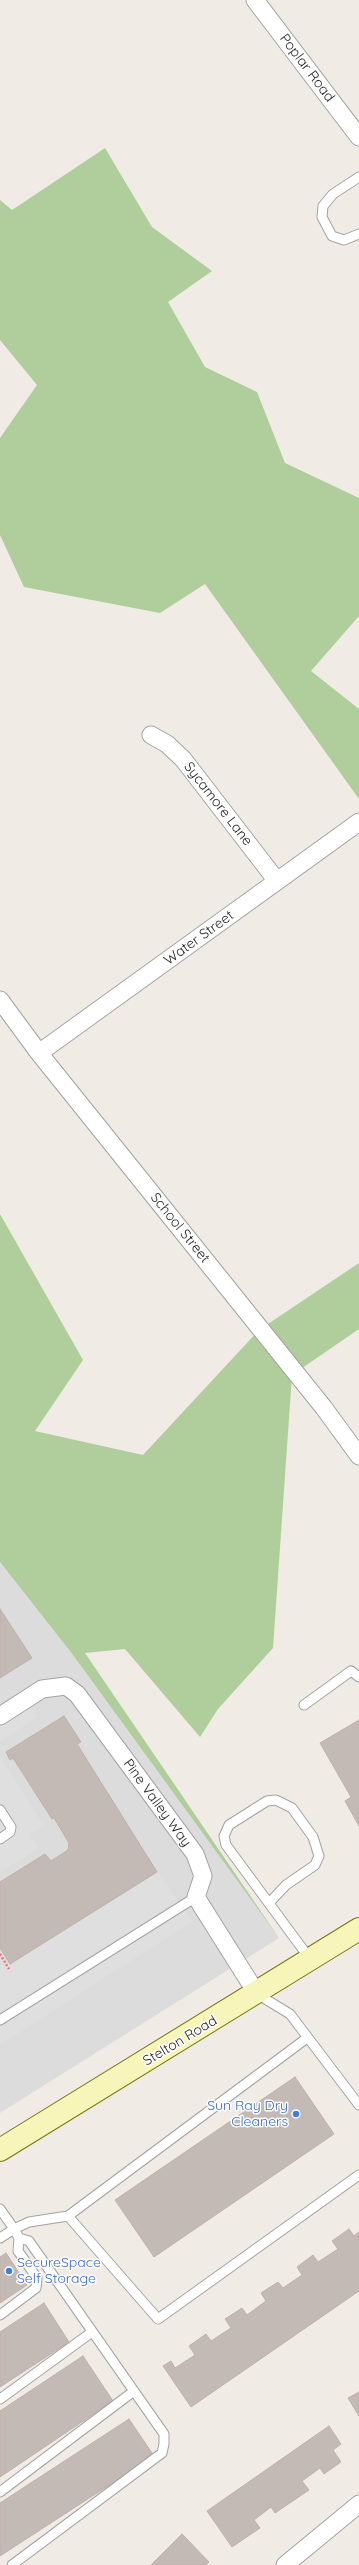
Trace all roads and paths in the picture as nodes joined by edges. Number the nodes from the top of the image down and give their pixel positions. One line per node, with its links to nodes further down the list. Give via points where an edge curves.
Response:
1 (255, 0): 2 (street, Poplar Road)
2 (359, 137)
3 (359, 177): 4 (lane, via 333,194 323,206 322,217 332,236 344,240)
4 (359, 234)
5 (151, 735): 7 (street, Sycamore Lane, via 167,744 183,759)
6 (359, 822): 7 (street, Water Street)
7 (277, 881): 9 (street, Water Street)
8 (0, 1000): 9 (street, School Street)
9 (39, 1053): 10 (street, School Street, via 324,1408)
10 (359, 1456)
11 (359, 1677): 12 (lane, via 351,1671)
12 (304, 1705)
13 (0, 1716): 16 (street, Pine Valley Way, via 42,1689 66,1686 77,1694 195,1854 203,1876)
14 (0, 1810): 15 (lane, via 10,1827 10,1832)
15 (0, 1839)
16 (196, 1897): 22 (street); 23 (lane)
17 (269, 1903): 17 (lane, via 286,1886 315,1865 319,1856 313,1837 292,1808 276,1800 267,1801 230,1825 224,1836 228,1850); 20 (lane)
18 (359, 1929): 20 (main road, Stelton Road)
19 (0, 1954): 21 (path)
20 (310, 1960): 22 (main road, Stelton Road)
21 (9, 1968)
22 (257, 1994): 24 (lane, via 290,2014); 26 (main road, Stelton Road)
23 (0, 2020)
24 (307, 2038): 25 (lane); 29 (lane)
25 (359, 2105)
26 (0, 2150)
27 (359, 2175): 29 (lane, via 158,2319)
28 (0, 2209): 30 (lane)
29 (68, 2216): 30 (lane, via 30,2222)
30 (14, 2229): 31 (lane); 32 (lane)
31 (0, 2238)
32 (19, 2238): 33 (lane, via 18,2251 36,2278 36,2288); 34 (lane, via 29,2241)
33 (0, 2315)
34 (92, 2332): 35 (lane); 36 (lane)
35 (134, 2391): 37 (lane); 39 (lane, via 164,2434 162,2453)
36 (0, 2399)
37 (0, 2492)
38 (359, 2504): 40 (street)
39 (12, 2565)
40 (285, 2565)

